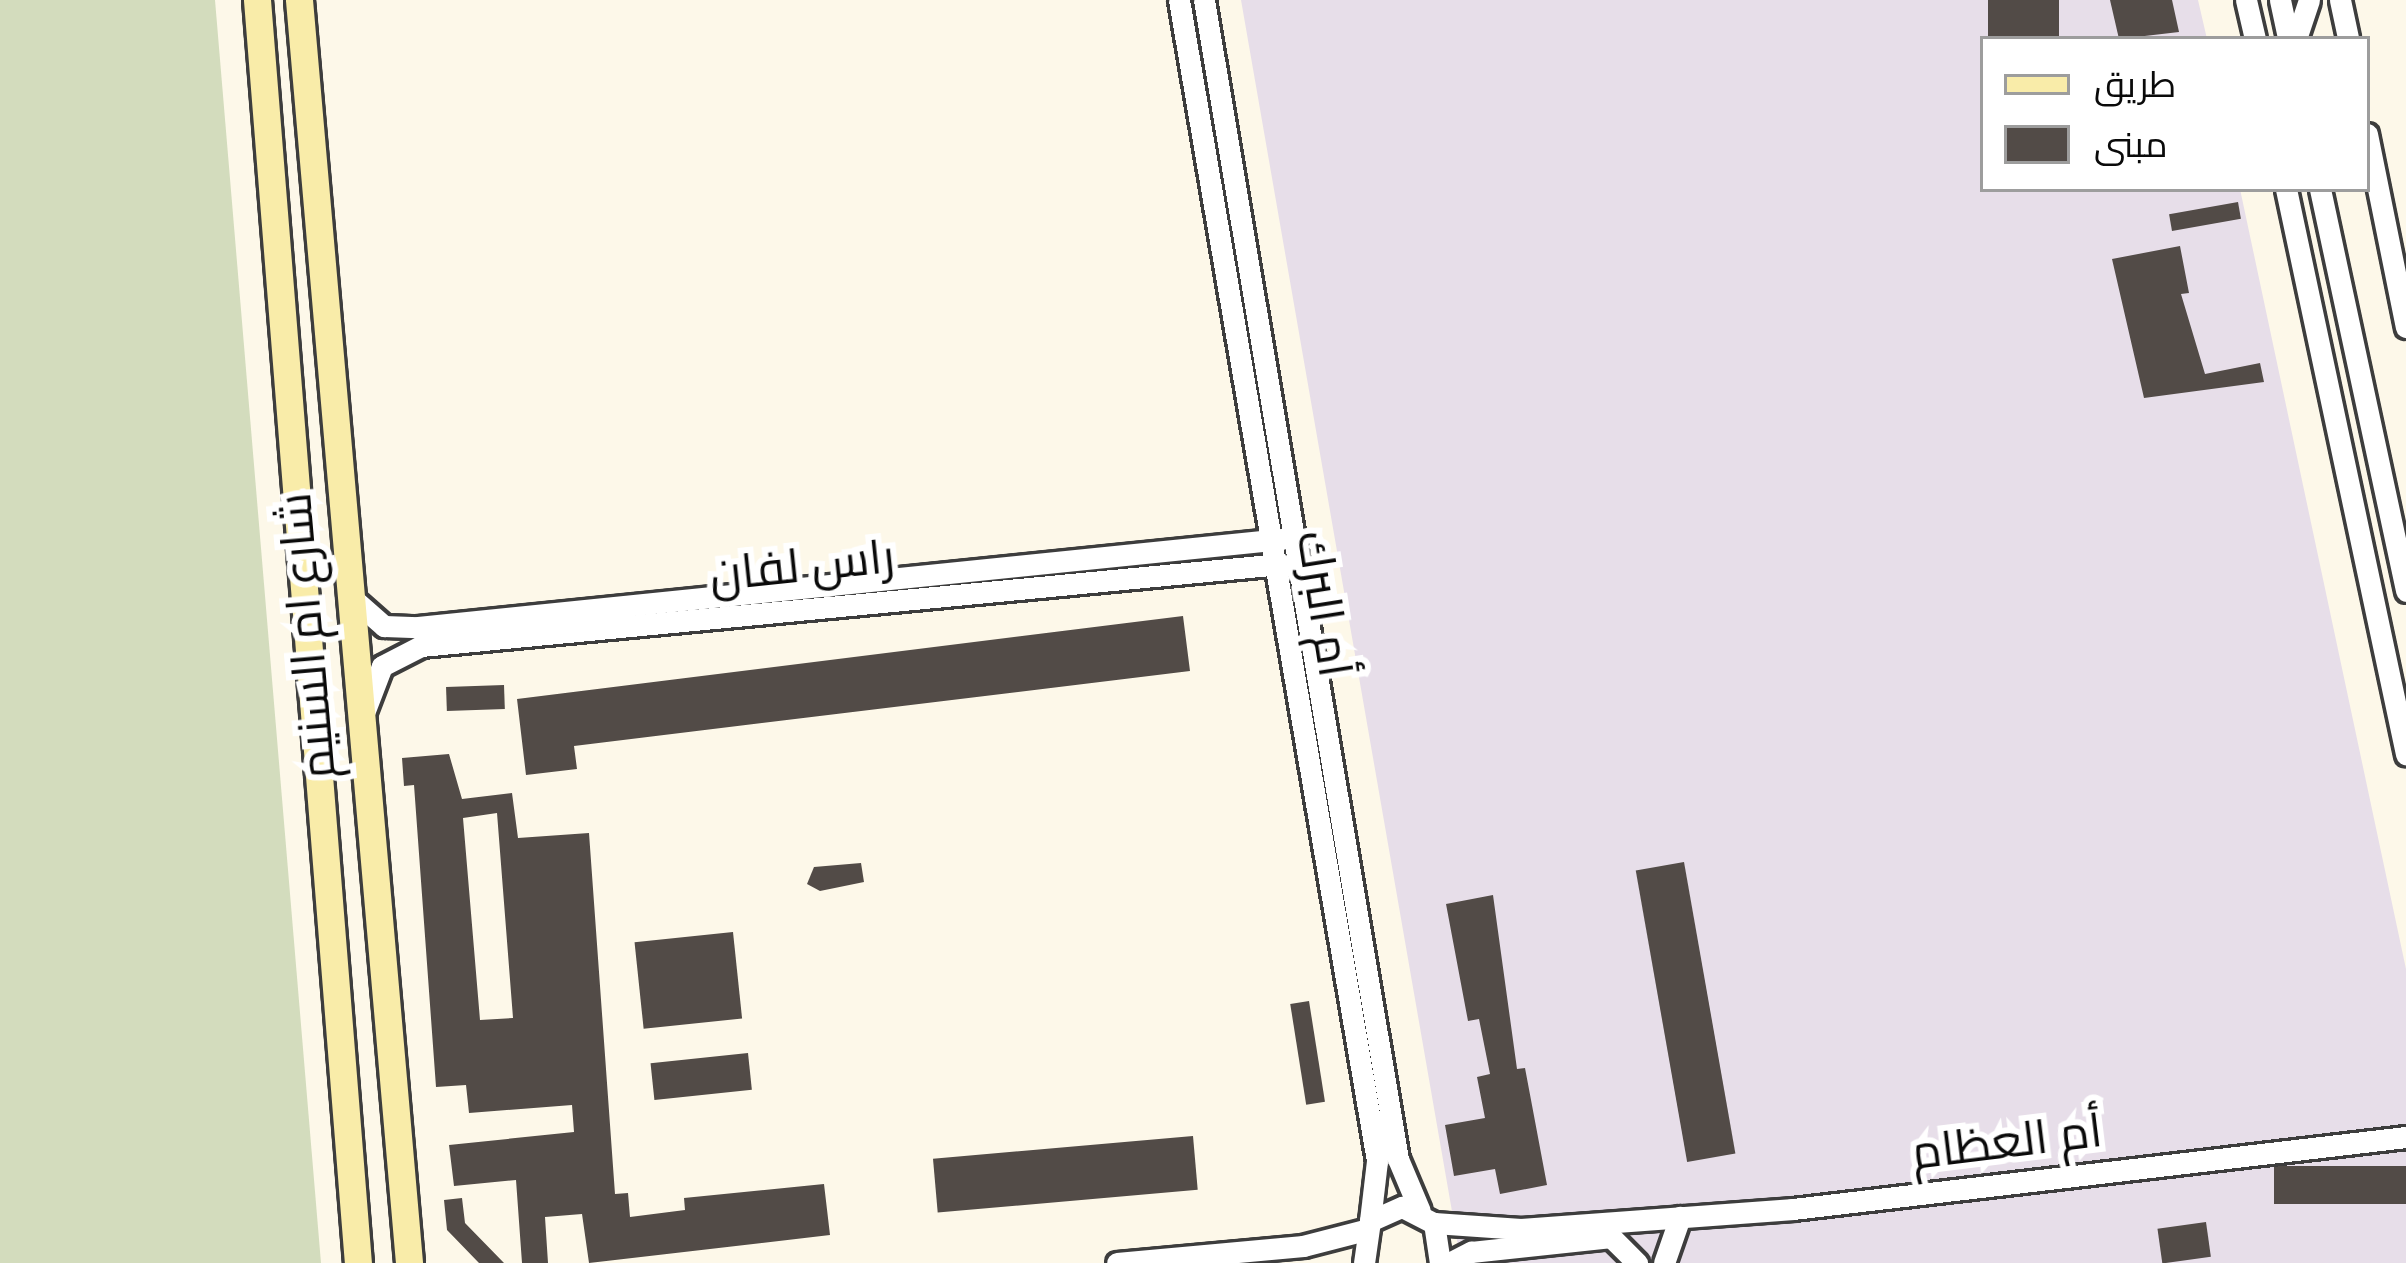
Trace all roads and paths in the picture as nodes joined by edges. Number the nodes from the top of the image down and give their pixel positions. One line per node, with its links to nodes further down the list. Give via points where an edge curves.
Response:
1 (257, 0): 31 (main road, شارع ام السنيم)
2 (299, 0): 23 (main road, شارع ام السنيم)
3 (1179, 0): 19 (street, أم البرك)
4 (1204, 0): 20 (street, أم البرك)
5 (2246, 0): 9 (street)
6 (2280, 0): 10 (street)
7 (2308, 0): 11 (street)
8 (2340, 0): 12 (street)
9 (2254, 36)
10 (2291, 36)
11 (2293, 36)
12 (2347, 36)
13 (2370, 149): 16 (street)
14 (2287, 192): 26 (street)
15 (2321, 192): 17 (street)
16 (2406, 327)
17 (2380, 471): 18 (street); 22 (street)
18 (2406, 502)
19 (1270, 539): 20 (street, راس لفان); 21 (street, أم البرك); 23 (street, راس لفان, via 418,627 373,622)
20 (1297, 552): 21 (street, راس لفان); 24 (street, أم البرك)
21 (1272, 564): 24 (street, أم البرك); 25 (street, راس لفان, via 421,646 382,666)
22 (2406, 591)
23 (348, 593): 25 (main road, شارع ام السنيم)
24 (1297, 648): 28 (street, أم البرك, via 1398,1160); 30 (street, أم البرك, via 1377,1161)
25 (361, 725): 32 (main road, شارع ام السنيم)
26 (2406, 754)
27 (2406, 1142): 29 (street, أم العظام)
28 (1427, 1217): 29 (street, أم العظام, via 1522,1229); 30 (street, أم العظام, via 1385,1210); 35 (street, أم البرك)
29 (1680, 1217): 37 (street)
30 (1367, 1226): 33 (street, via 1303,1246); 34 (street, أم البرك)
31 (358, 1263)
32 (410, 1263)
33 (1117, 1263)
34 (1364, 1263)
35 (1445, 1263): 36 (street, via 1471,1252 1611,1237)
36 (1637, 1263)
37 (1664, 1263)

